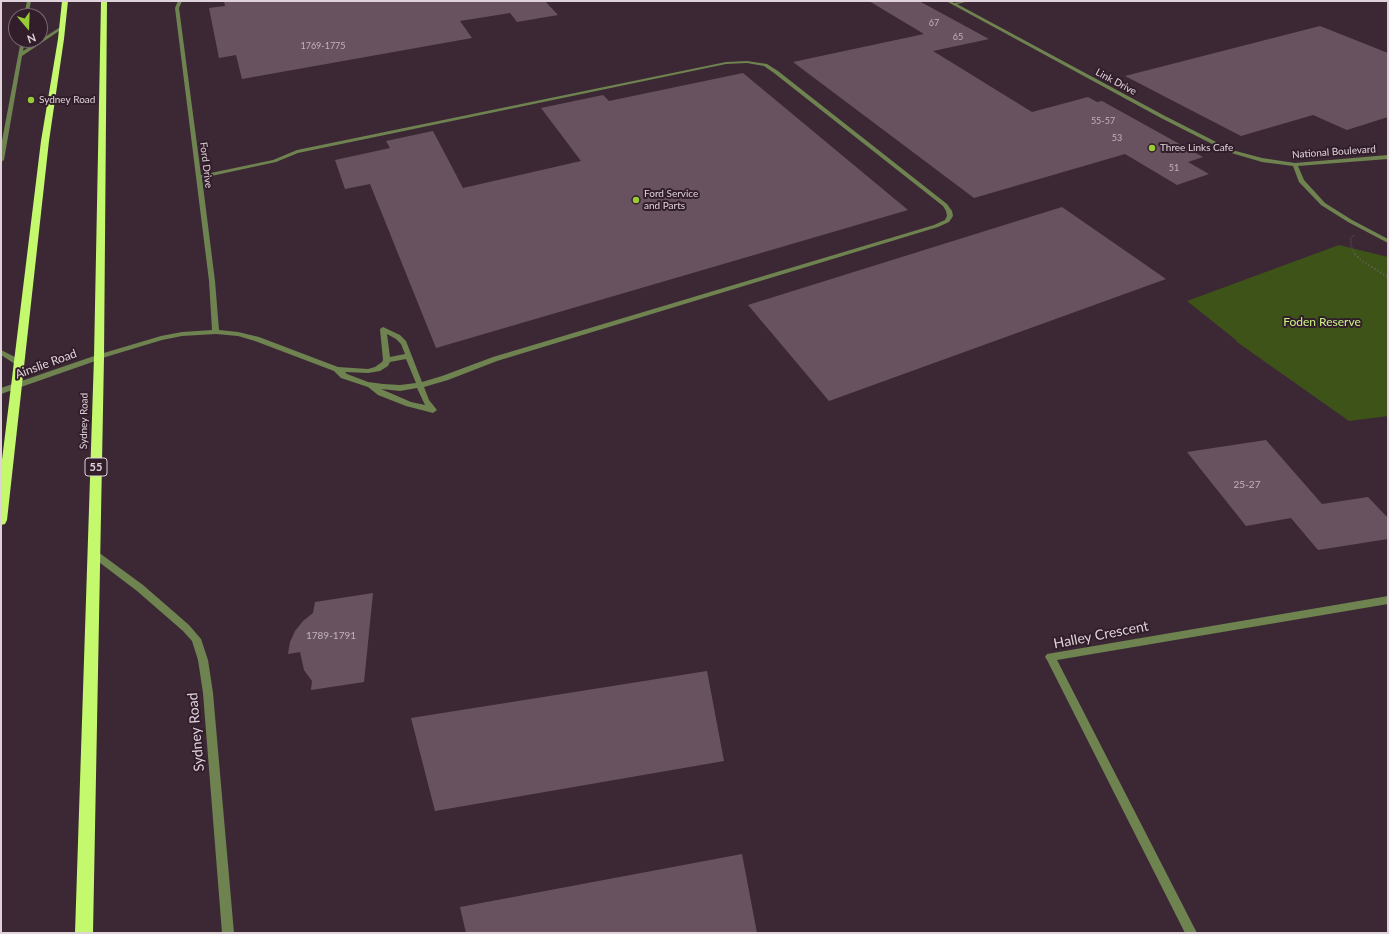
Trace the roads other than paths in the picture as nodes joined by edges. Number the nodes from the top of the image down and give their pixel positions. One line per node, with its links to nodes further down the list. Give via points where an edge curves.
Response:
1 (66, 1): 7 (highway)
2 (104, 1): 19 (highway, Sydney Road / 55)
3 (180, 1): 14 (street, Ford Drive, via 177,8)
4 (948, 1): 6 (street, Link Drive)
5 (967, 1): 6 (street)
6 (954, 4): 12 (street, Link Drive, via 1212,143 1244,156)
7 (63, 27): 9 (street); 21 (highway, via 45,141)
8 (21, 48): 9 (street)
9 (20, 55): 11 (street)
10 (1388, 157): 13 (street, National Boulevard)
11 (1, 160)
12 (1281, 164): 13 (street, National Boulevard)
13 (1295, 165): 15 (street, via 1301,181 1329,208)
14 (198, 177): 16 (street, Ford Drive); 24 (street, via 274,161 297,152 726,63 747,62 764,65 776,72 945,205 949,211 947,221 936,226 495,359)
15 (1388, 241)
16 (216, 332): 19 (street, Ainslie Road, via 161,338); 22 (street, Ainslie Road, via 257,339)
17 (1, 352): 21 (street)
18 (409, 356): 20 (street); 20 (street, via 398,337 383,329); 24 (street)
19 (99, 357): 25 (street, Ainslie Road); 28 (highway, Sydney Road / 55)
20 (387, 360): 22 (street, via 377,369 368,371)
21 (18, 362): 25 (highway)
22 (337, 369): 23 (street, via 344,376)
23 (367, 384): 24 (street, via 400,388); 24 (street, via 381,393 433,410 426,401)
24 (421, 385)
25 (16, 386): 26 (street, Ainslie Road); 27 (highway)
26 (1, 391)
27 (1, 520)
28 (94, 553): 30 (highway, Sydney Road / 55); 31 (street, Sydney Road, via 140,588 196,639 203,660 208,701)
29 (1388, 600): 32 (street, Halley Crescent, via 1050,657)
30 (84, 933)
31 (228, 933)
32 (1191, 933)

